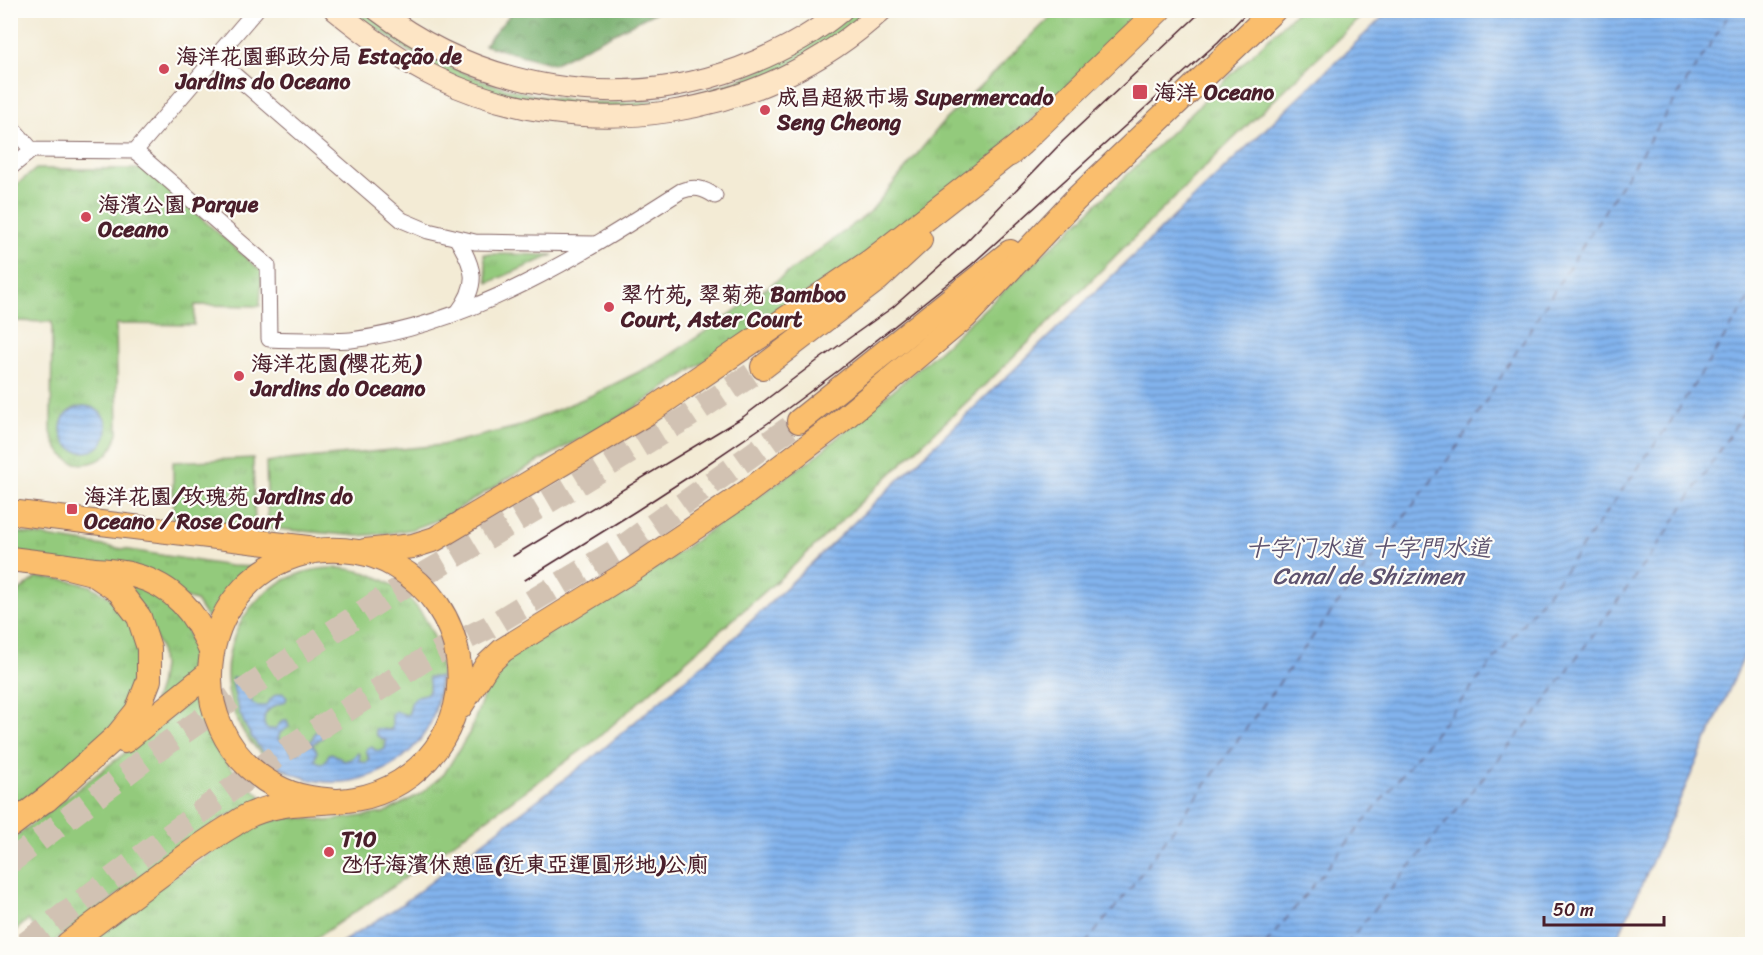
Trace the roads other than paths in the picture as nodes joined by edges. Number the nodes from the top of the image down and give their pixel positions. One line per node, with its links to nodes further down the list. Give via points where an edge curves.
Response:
1 (256, 10): 8 (street)
2 (334, 10): 5 (street, via 408,63 470,92 535,110 602,117 669,113 756,89 826,54)
3 (377, 10): 4 (street, via 420,40 477,67 538,84 601,91 664,87 756,62 812,32)
4 (842, 10)
5 (882, 10)
6 (1159, 10): 10 (main road)
7 (1274, 10): 15 (main road)
8 (215, 58): 12 (street); 16 (street, via 402,220)
9 (10, 125): 11 (street)
10 (1022, 143): 19 (main road, via 878,279); 23 (main road, via 871,261 647,413 435,539 413,546)
11 (32, 150): 12 (street); 13 (street)
12 (135, 151): 18 (street, via 268,266 269,339 350,340)
13 (10, 168)
14 (715, 196): 17 (street, via 692,187 681,191)
15 (1075, 200): 20 (main road); 27 (main road, via 965,317 837,424 746,493 503,650 487,666)
16 (458, 239): 17 (street); 18 (street, via 468,255 472,286)
17 (597, 244): 18 (street)
18 (457, 314)
19 (764, 367)
20 (800, 421)
21 (10, 512): 22 (main road)
22 (323, 550): 23 (main road); 26 (main road, via 274,565 247,585 226,612)
23 (355, 551): 27 (main road, via 406,572 442,612 459,664)
24 (10, 559): 25 (main road)
25 (60, 565): 26 (main road, via 132,574 174,594 203,630); 28 (main road, via 92,573 119,591 139,617 149,648 148,680 137,711 117,736)
26 (210, 662): 28 (main road, via 137,732); 29 (main road, via 215,712 222,731 245,763 287,791)
27 (453, 718): 29 (main road, via 437,748 400,783 369,796)
28 (46, 800): 30 (main road)
29 (335, 801): 31 (main road, via 285,804 251,814 208,840)
30 (10, 826)
31 (68, 945)

